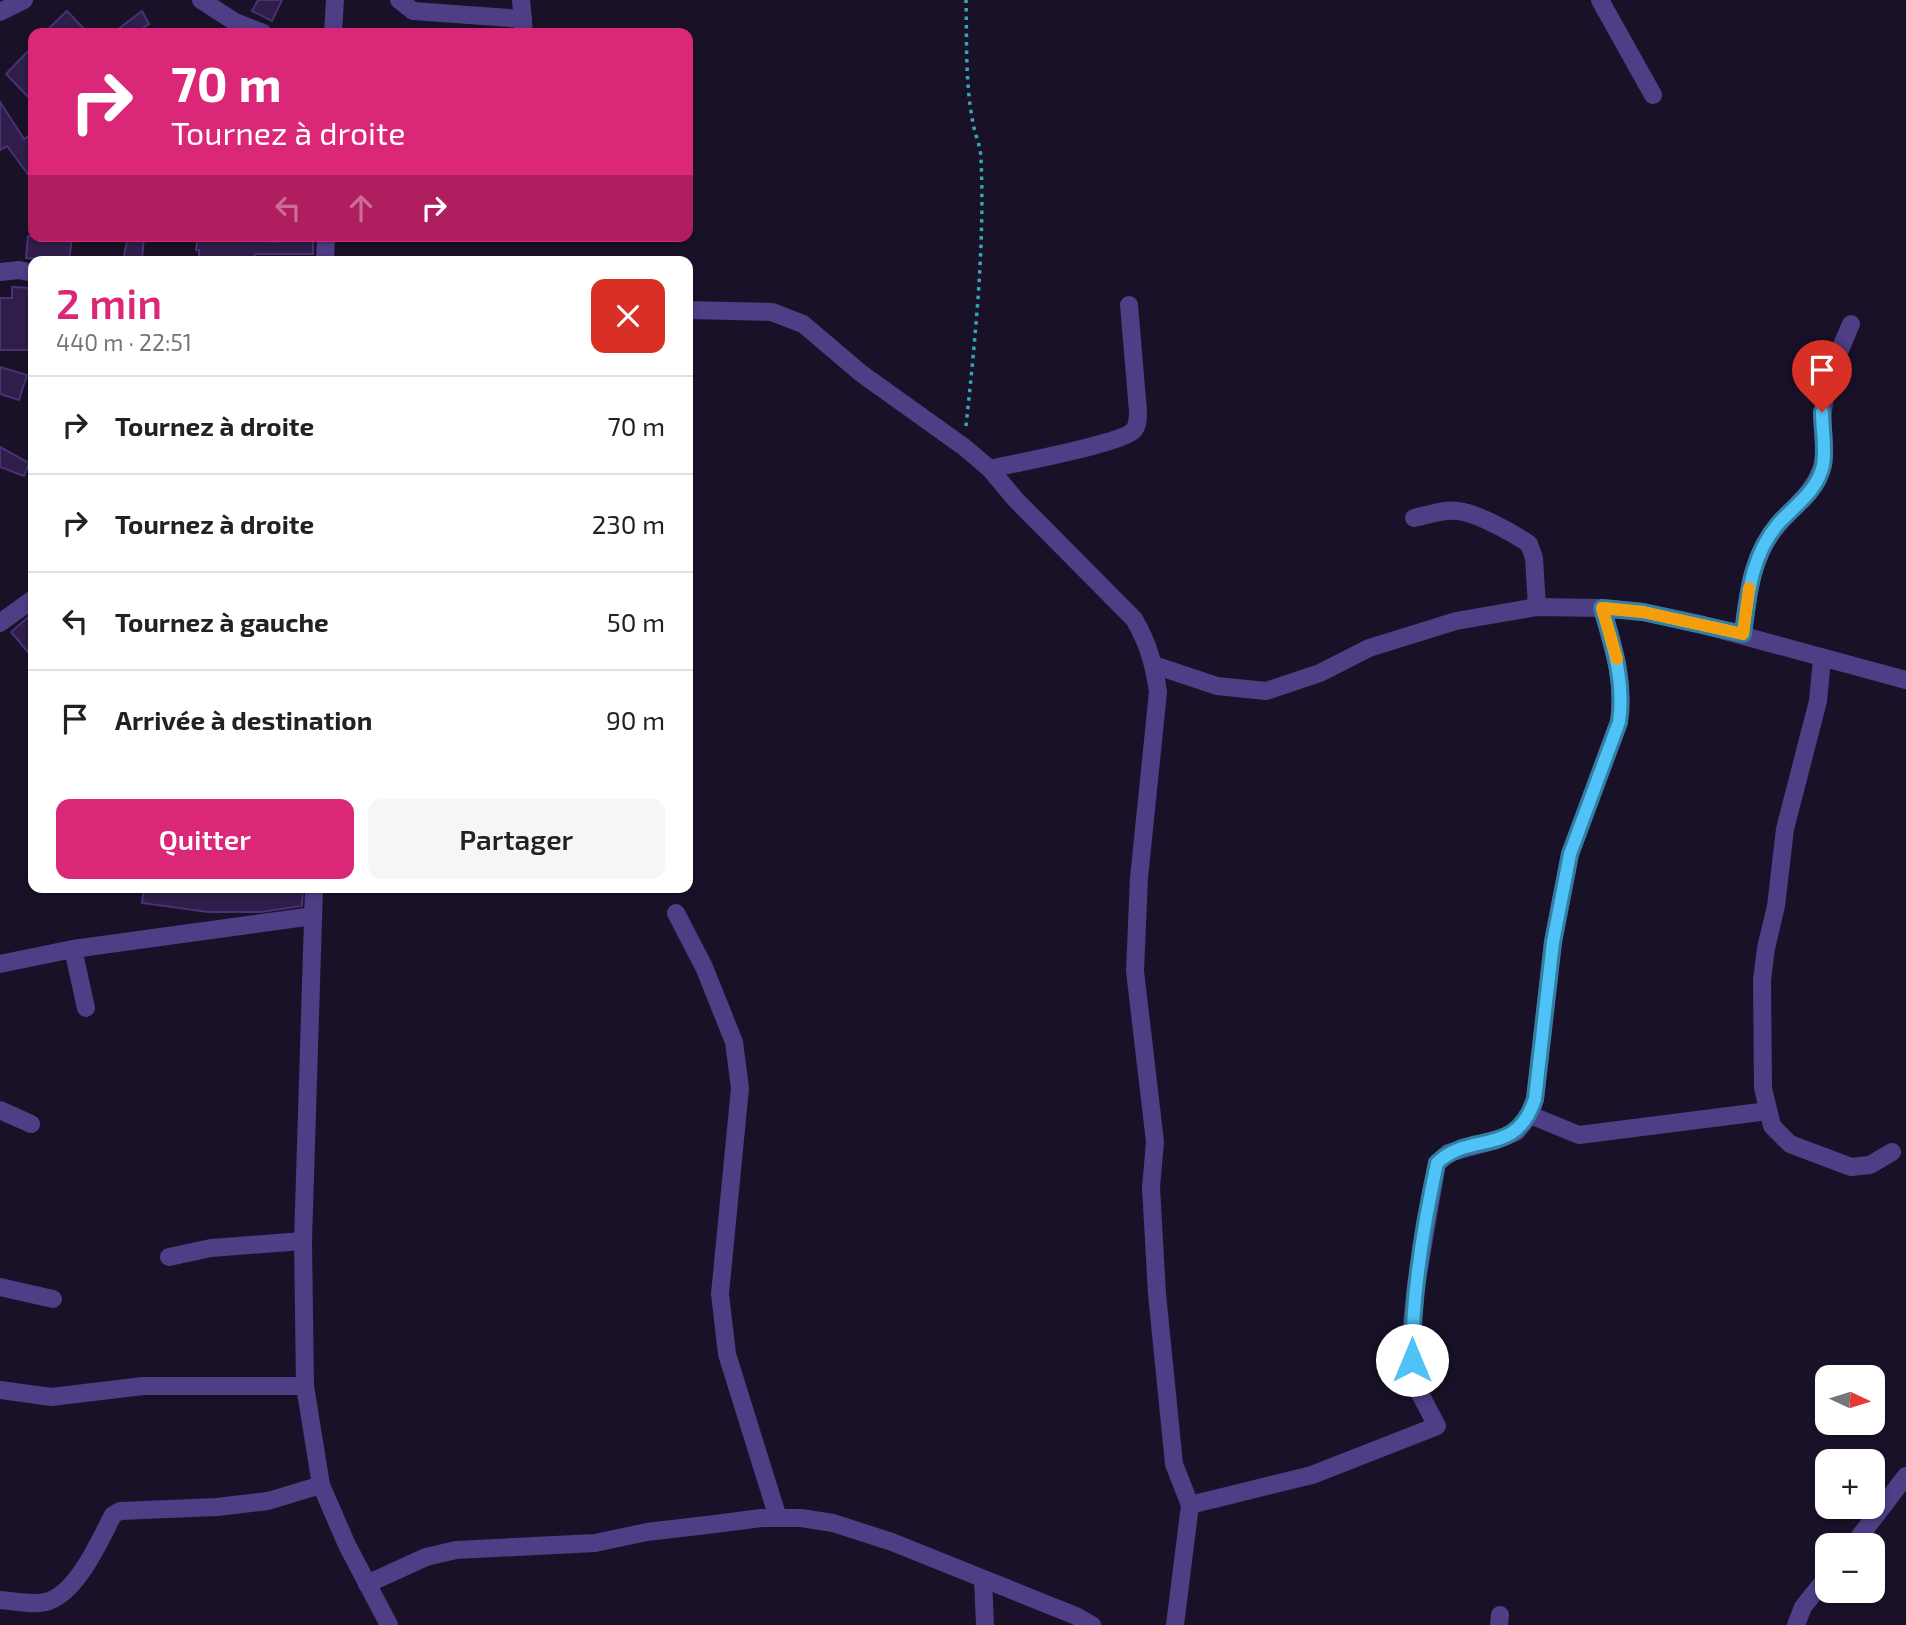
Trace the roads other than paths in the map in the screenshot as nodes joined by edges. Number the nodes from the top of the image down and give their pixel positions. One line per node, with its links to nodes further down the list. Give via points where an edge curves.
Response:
1 (24, 0): 7 (street)
2 (201, 0): 9 (street)
3 (335, 0): 10 (street)
4 (399, 0): 8 (street, via 413,11)
5 (522, 0): 8 (street)
6 (1600, 0): 11 (street)
7 (0, 12)
8 (523, 26)
9 (250, 28)
10 (332, 28)
11 (1653, 94)
12 (0, 272): 13 (street)
13 (28, 272)
14 (1129, 305): 17 (street, via 1138,411 1133,431 1099,444)
15 (693, 310): 17 (street, via 772,312 803,324)
16 (1851, 324): 23 (street, via 1832,366 1824,399 1823,466 1814,487 1778,524 1757,558)
17 (990, 469): 25 (street, via 1134,619)
18 (1413, 518): 20 (street, via 1458,511 1529,544)
19 (28, 602): 22 (street)
20 (1537, 607): 21 (street); 25 (street, via 1456,621 1369,648 1320,673 1266,691 1217,687)
21 (1602, 608): 23 (street, via 1643,612); 35 (street, via 1621,682 1620,714 1570,854)
22 (0, 622)
23 (1743, 634): 24 (street)
24 (1822, 659): 26 (street); 34 (street, via 1818,701 1785,829 1762,980 1763,1088)
25 (1154, 665): 46 (street, via 1158,692 1139,878 1135,971 1156,1142 1151,1187 1172,1451)
26 (1906, 680)
27 (314, 893): 29 (street)
28 (676, 913): 47 (street, via 734,1042 740,1088 720,1294 727,1354)
29 (313, 916): 30 (street); 38 (street)
30 (73, 949): 31 (street); 32 (street)
31 (0, 964)
32 (86, 1009)
33 (0, 1110): 36 (street)
34 (1768, 1111): 35 (street, via 1579,1135); 37 (street, via 1772,1126 1790,1144 1851,1167 1870,1165)
35 (1530, 1115): 46 (street, via 1516,1132 1448,1153 1437,1163 1412,1336 1417,1388 1437,1426 1312,1475)
36 (31, 1124)
37 (1892, 1152)
38 (303, 1241): 39 (street, via 227,1246); 42 (street)
39 (169, 1257)
40 (0, 1287): 41 (street)
41 (53, 1299)
42 (304, 1385): 43 (street, via 143,1386 51,1397); 45 (street)
43 (0, 1390)
44 (1906, 1476): 48 (street)
45 (321, 1485): 50 (street); 52 (street, via 268,1501 120,1511 113,1515 77,1578 55,1598 47,1602)
46 (1190, 1505): 56 (street)
47 (778, 1518): 49 (street, via 833,1523); 50 (street, via 646,1532 595,1543 456,1550 426,1557)
48 (1862, 1533)
49 (983, 1580): 54 (street); 55 (street)
50 (367, 1584): 53 (street)
51 (1815, 1592): 57 (street)
52 (0, 1600)
53 (389, 1625)
54 (985, 1625)
55 (1092, 1625)
56 (1175, 1625)
57 (1796, 1625)

